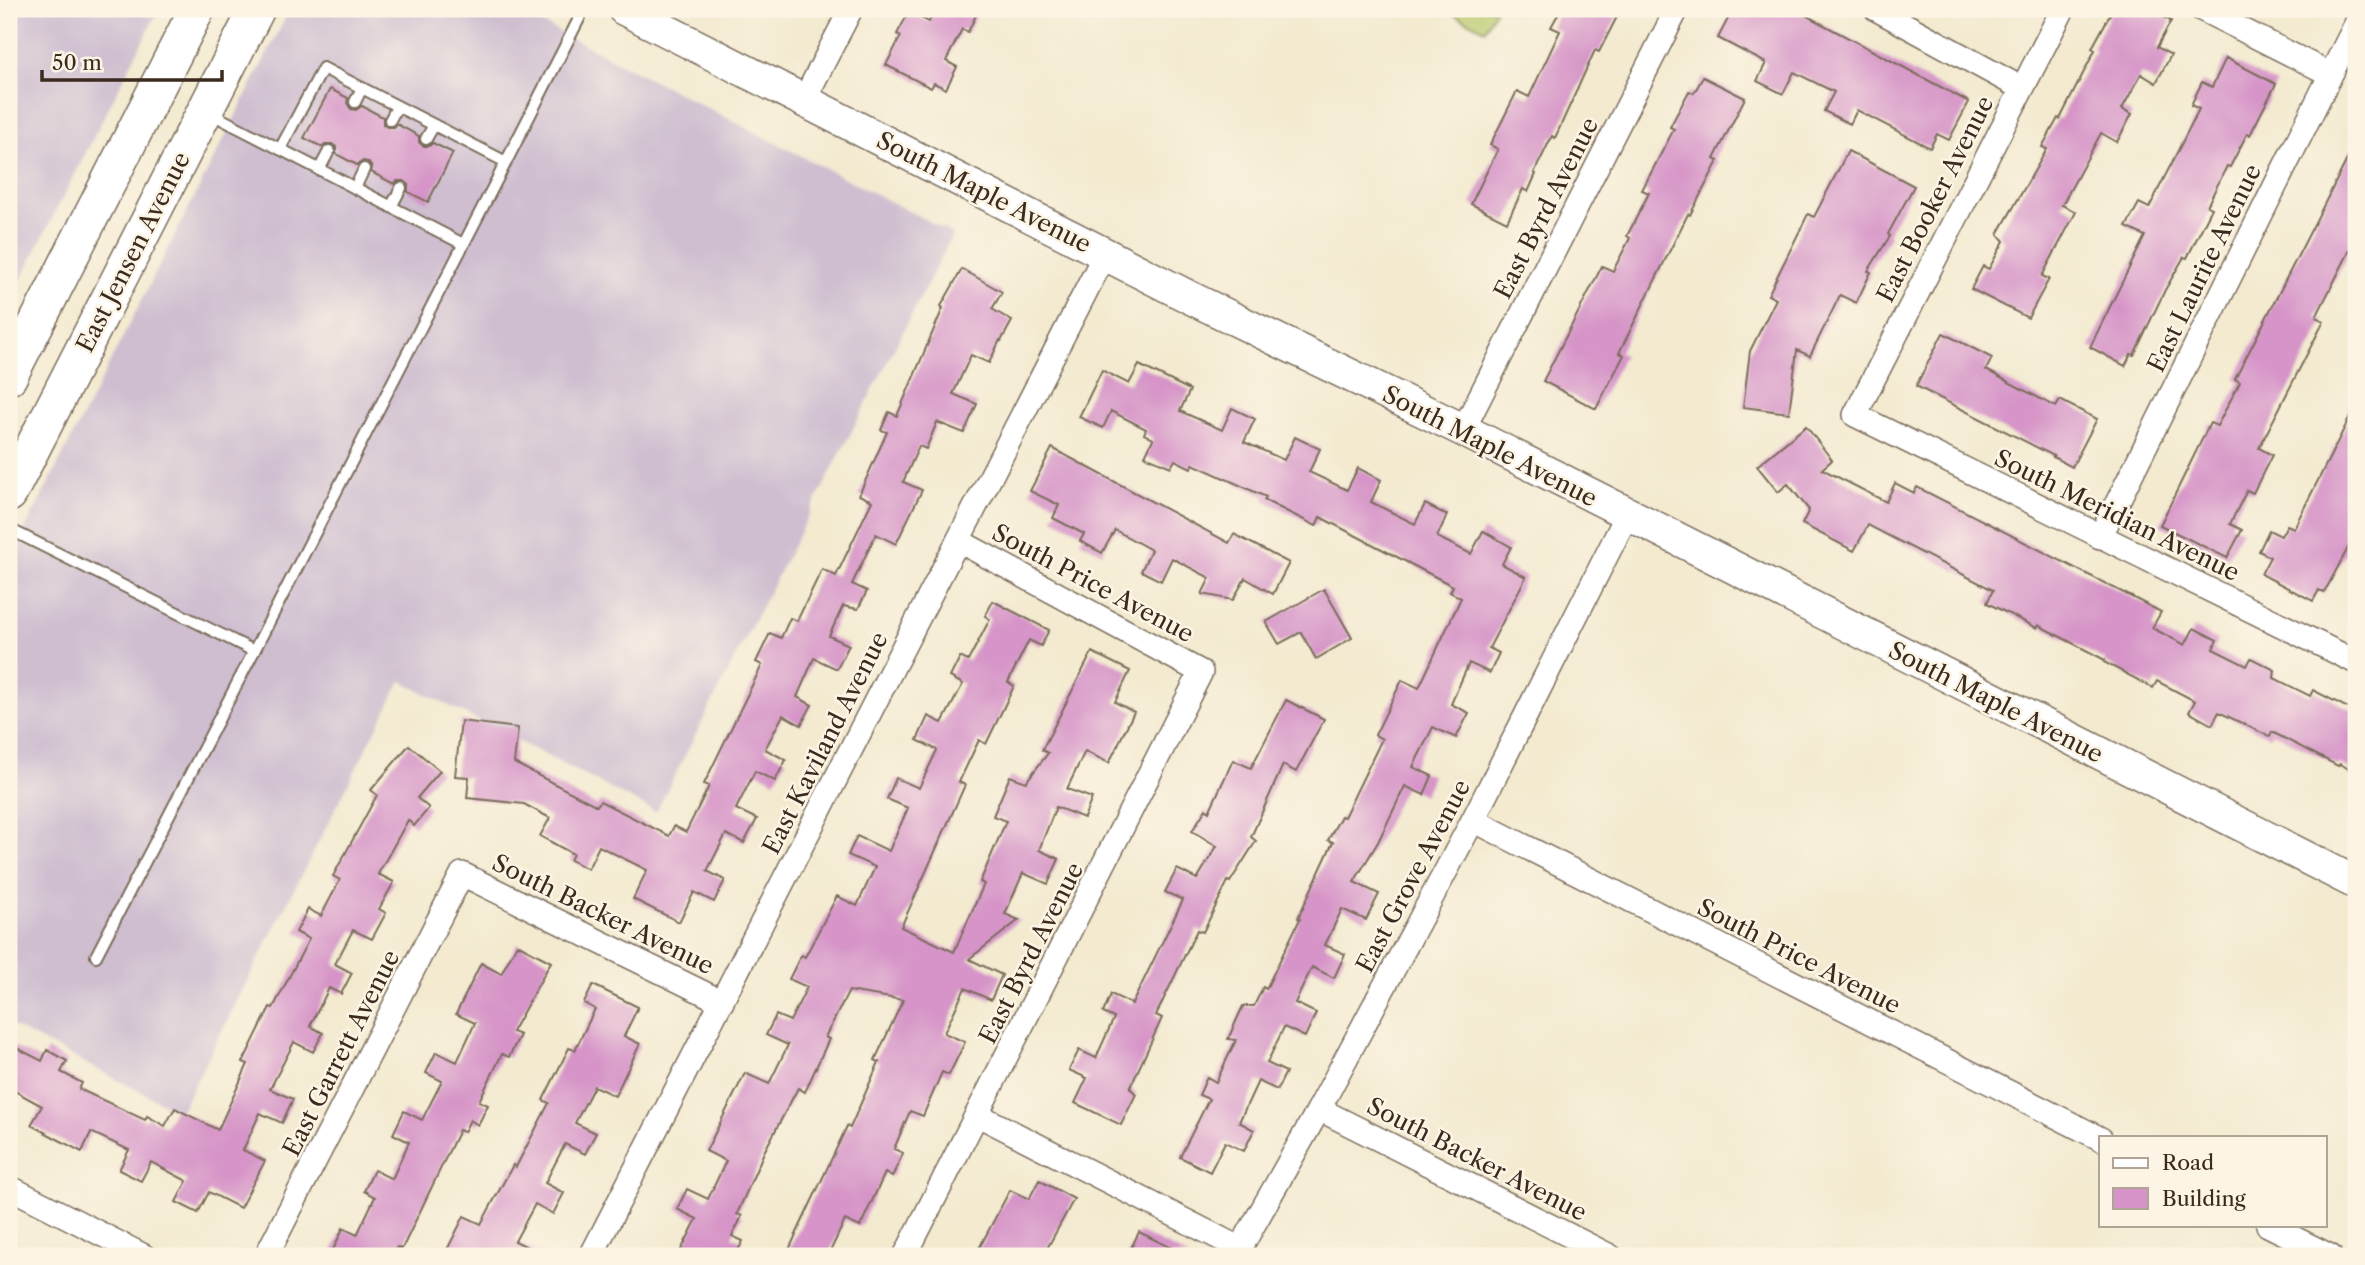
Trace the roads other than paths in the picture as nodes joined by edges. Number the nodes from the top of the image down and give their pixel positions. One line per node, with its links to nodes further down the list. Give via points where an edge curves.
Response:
1 (197, 9): 31 (main road)
2 (257, 9): 17 (main road, East Jensen Avenue)
3 (584, 9): 23 (lane)
4 (624, 9): 14 (main road, South Maple Avenue)
5 (851, 9): 14 (street)
6 (1677, 9): 33 (street, East Byrd Avenue)
7 (1876, 9): 13 (street)
8 (2063, 9): 13 (street, East Booker Avenue)
9 (2202, 9): 11 (street)
10 (2356, 24): 11 (street, East Laurite Avenue)
11 (2330, 74): 37 (street, East Laurite Avenue)
12 (362, 88): 15 (lane); 16 (lane); 21 (lane, via 323,68)
13 (2021, 88): 32 (street, East Booker Avenue)
14 (804, 100): 30 (main road, South Maple Avenue)
15 (355, 102)
16 (397, 107): 18 (lane); 19 (lane)
17 (205, 111): 21 (lane); 34 (main road, East Jensen Avenue)
18 (390, 120)
19 (434, 125): 20 (lane); 23 (lane)
20 (426, 139)
21 (280, 149): 25 (lane)
22 (329, 150): 25 (lane)
23 (506, 162): 29 (lane)
24 (365, 169): 26 (lane)
25 (319, 170): 26 (lane)
26 (355, 188): 28 (lane)
27 (401, 188): 28 (lane)
28 (391, 207): 29 (lane)
29 (463, 244): 39 (lane)
30 (1105, 254): 33 (main road, South Maple Avenue); 38 (street, East Kaviland Avenue)
31 (9, 377)
32 (1855, 415): 37 (street, South Meridian Avenue)
33 (1463, 430): 35 (main road, South Maple Avenue)
34 (9, 494)
35 (1627, 515): 42 (street, East Grove Avenue); 44 (main road, South Maple Avenue)
36 (9, 529): 39 (lane)
37 (2100, 537): 40 (street, South Meridian Avenue)
38 (959, 541): 41 (street, South Price Avenue); 46 (street, East Kaviland Avenue)
39 (254, 651): 45 (lane)
40 (2354, 655)
41 (1201, 672): 48 (street, East Byrd Avenue)
42 (1474, 820): 47 (street, East Grove Avenue); 49 (street, South Price Avenue)
43 (462, 874): 46 (street, South Backer Avenue); 54 (street, East Garrett Avenue)
44 (2356, 883)
45 (96, 956)
46 (722, 1002): 55 (street, East Kaviland Avenue)
47 (1320, 1109): 52 (street, East Grove Avenue); 57 (street, South Backer Avenue)
48 (978, 1115): 52 (street); 56 (street, East Byrd Avenue)
49 (2099, 1138)
50 (9, 1187): 53 (street)
51 (2270, 1226): 58 (street)
52 (1238, 1252)
53 (144, 1256)
54 (266, 1256)
55 (591, 1256)
56 (905, 1256)
57 (1610, 1256)
58 (2330, 1256)

